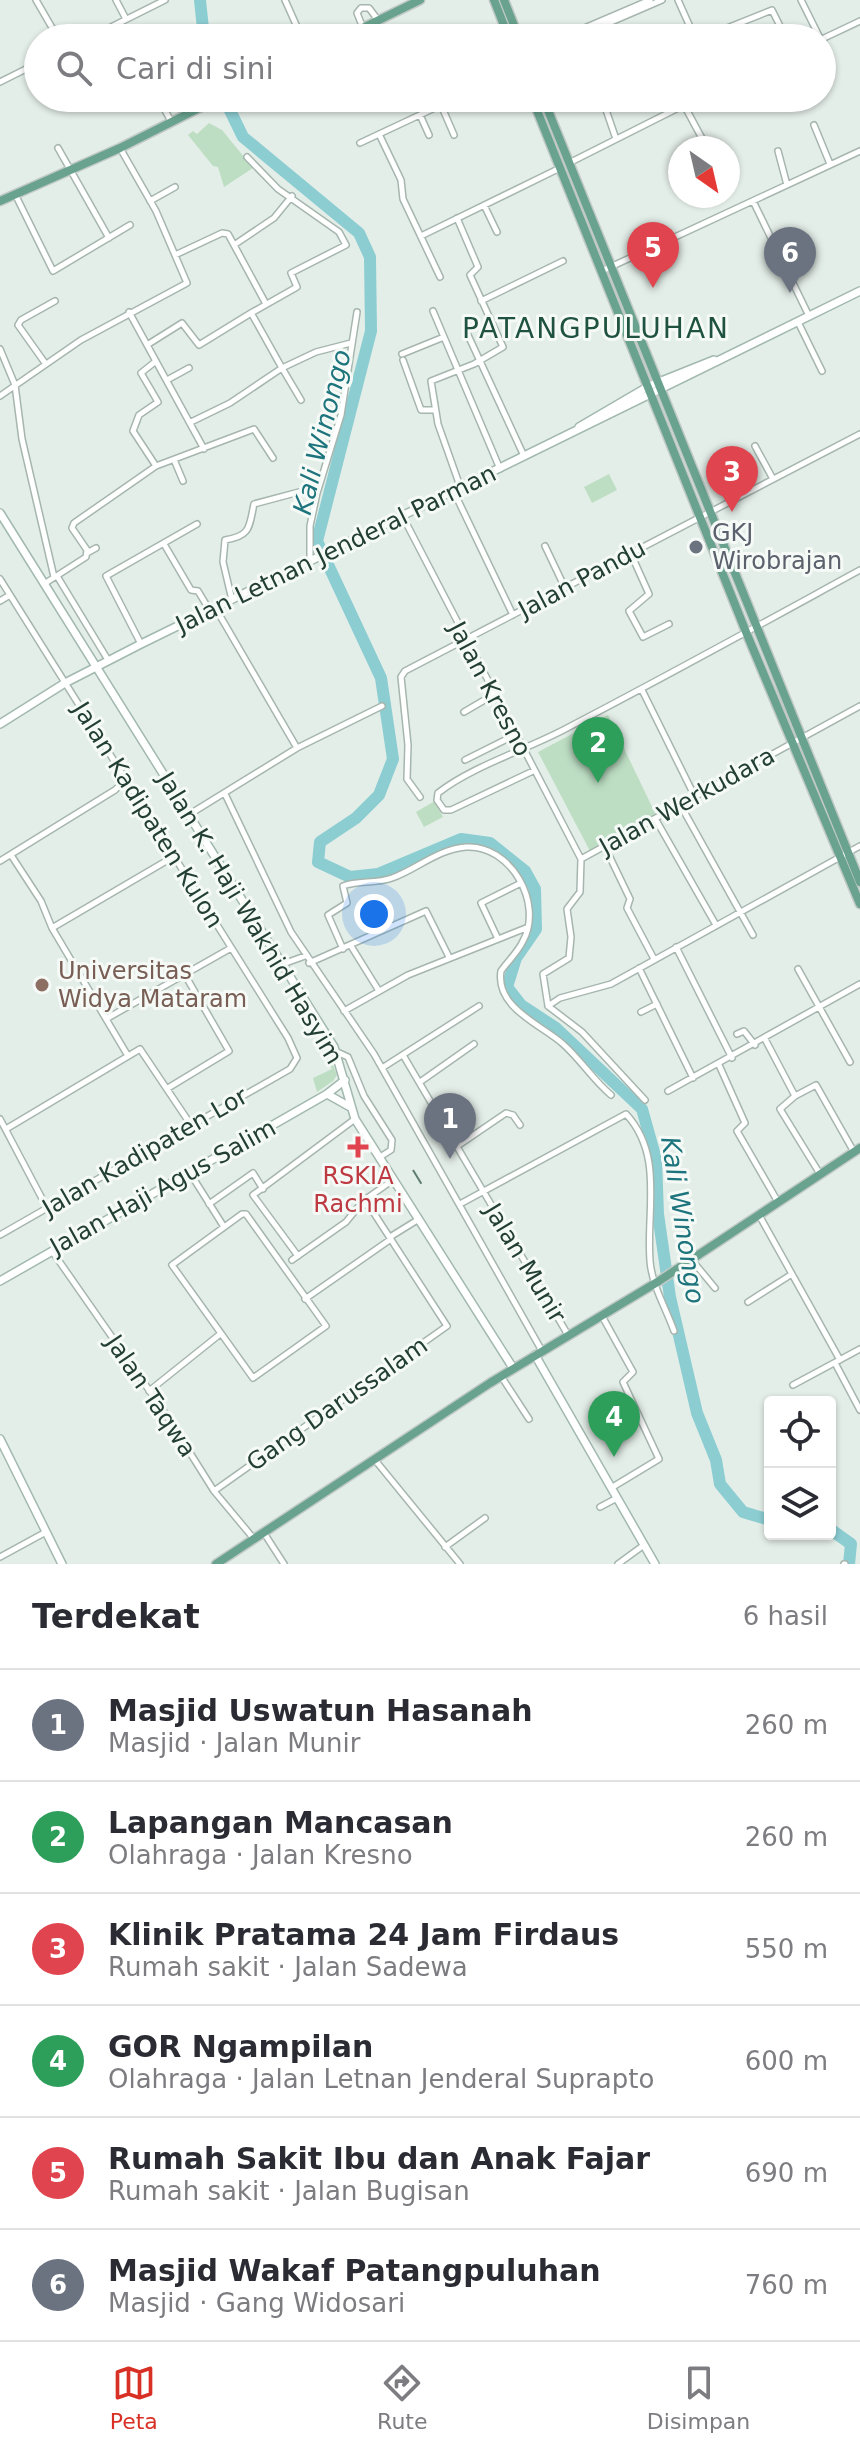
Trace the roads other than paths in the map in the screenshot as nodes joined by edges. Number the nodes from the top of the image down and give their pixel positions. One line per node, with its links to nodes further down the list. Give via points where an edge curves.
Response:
1 (36, 0): 16 (street)
2 (116, 0): 13 (street)
3 (165, 0): 13 (street)
4 (285, 0): 18 (street)
5 (420, 0): 14 (main road)
6 (494, 0): 21 (main road)
7 (504, 0): 22 (main road)
8 (650, 0): 23 (street)
9 (662, 0): 24 (street)
10 (678, 0): 25 (street)
11 (801, 0): 28 (street)
12 (363, 3): 14 (street); 19 (street, via 357,13)
13 (126, 19): 17 (street)
14 (379, 20): 20 (main road)
15 (860, 21): 29 (street)
16 (50, 24)
17 (116, 24)
18 (296, 24)
19 (362, 24)
20 (372, 24)
21 (503, 24)
22 (513, 24)
23 (594, 24)
24 (611, 24)
25 (689, 24)
26 (736, 24): 27 (street, via 771,10)
27 (778, 24)
28 (813, 24)
29 (836, 32)
30 (24, 70): 31 (street)
31 (0, 82)
32 (166, 112): 42 (street)
33 (190, 112): 42 (main road)
34 (426, 112): 41 (street)
35 (444, 112): 46 (street)
36 (539, 112): 56 (main road)
37 (548, 112): 56 (main road)
38 (607, 112): 48 (street)
39 (688, 112): 47 (street)
40 (668, 113): 48 (street)
41 (420, 115): 44 (street); 45 (street)
42 (172, 122): 51 (main road)
43 (814, 125): 55 (street)
44 (379, 134): 49 (street); 69 (street)
45 (429, 135)
46 (454, 135)
47 (701, 136)
48 (616, 139): 56 (street)
49 (360, 143)
50 (58, 148): 57 (street)
51 (120, 148): 57 (main road); 63 (street)
52 (778, 151): 58 (street)
53 (860, 151): 55 (street)
54 (247, 157): 61 (street, via 274,186)
55 (830, 164): 58 (street)
56 (565, 165): 65 (street); 74 (main road)
57 (71, 170): 60 (main road); 70 (street)
58 (787, 185): 64 (street)
59 (175, 187): 63 (street)
60 (15, 194): 62 (main road); 70 (street, via 53,271)
61 (292, 196): 71 (street, via 274,218); 79 (street, via 339,232 346,245 291,273 297,287)
62 (0, 201)
63 (150, 201): 72 (street)
64 (753, 201): 74 (street); 84 (street)
65 (484, 205): 66 (street); 68 (street)
66 (457, 218): 69 (street); 78 (street, via 478,267 470,275)
67 (130, 225): 70 (street)
68 (497, 232)
69 (421, 236): 75 (street)
70 (109, 238)
71 (234, 245): 72 (street, via 222,233); 79 (street)
72 (175, 255): 81 (street, via 186,284)
73 (563, 261): 78 (street)
74 (608, 269): 100 (main road); 101 (main road)
75 (440, 277)
76 (860, 291): 84 (street, Jalan Letnan Jenderal Parman)
77 (55, 301): 93 (street, via 18,325)
78 (481, 302): 92 (street, via 503,349)
79 (266, 304): 83 (street)
80 (433, 311): 87 (street)
81 (129, 312): 89 (street); 93 (street)
82 (357, 312): 88 (street)
83 (251, 313): 89 (street, via 199,345 182,323); 95 (street)
84 (809, 316): 85 (street, Jalan Letnan Jenderal Parman)
85 (798, 322): 97 (street); 100 (street, Jalan Letnan Jenderal Parman)
86 (467, 333): 92 (street)
87 (444, 337): 96 (street); 104 (street, via 402,357 421,410)
88 (351, 343): 95 (street); 117 (street, via 341,415)
89 (147, 345): 91 (street)
90 (0, 349): 99 (street)
91 (156, 361): 98 (street); 112 (street, via 138,375 158,402 139,415 133,431)
92 (480, 361): 96 (street); 109 (street)
93 (45, 364): 99 (street)
94 (189, 368): 98 (street)
95 (282, 368): 103 (street); 105 (street)
96 (458, 371): 104 (street, via 431,381); 113 (street)
97 (822, 371)
98 (167, 380): 105 (street)
99 (15, 385): 102 (street); 130 (street, via 22,439)
100 (660, 386): 101 (street, Jalan Letnan Jenderal Parman); 118 (main road)
101 (650, 390): 109 (street, Jalan Letnan Jenderal Parman); 121 (main road)
102 (0, 396)
103 (301, 400)
104 (434, 410): 116 (street)
105 (191, 422): 108 (street)
106 (860, 434): 114 (street, Jalan Pandu)
107 (755, 446): 114 (street)
108 (204, 449): 110 (street, via 254,429); 111 (street)
109 (524, 457): 113 (street, Jalan Letnan Jenderal Parman)
110 (273, 458)
111 (175, 462): 112 (street); 115 (street)
112 (156, 466): 126 (street, via 74,523)
113 (500, 469): 116 (street, Jalan Letnan Jenderal Parman)
114 (773, 479): 118 (street, Jalan Pandu)
115 (183, 481)
116 (457, 490): 120 (street, Jalan Letnan Jenderal Parman); 138 (street)
117 (317, 493): 128 (street, via 310,526); 136 (street, via 299,492 254,504 250,531 225,540 223,562)
118 (711, 512): 121 (street, Jalan Pandu); 140 (main road)
119 (0, 513): 132 (street, Jalan K. Haji Wakhid Hasyim)
120 (403, 517): 128 (street, Jalan Letnan Jenderal Parman); 142 (street, Jalan Kresno)
121 (700, 517): 127 (street, Jalan Pandu); 141 (main road)
122 (197, 524): 123 (street)
123 (164, 544): 137 (street, via 191,590 196,588); 143 (street, via 106,576)
124 (545, 546): 133 (street)
125 (96, 548): 126 (street)
126 (87, 553): 130 (street)
127 (631, 554): 133 (street, Jalan Pandu); 139 (street, via 649,594 629,611 634,625 643,637)
128 (311, 562): 136 (street, Jalan Letnan Jenderal Parman)
129 (860, 570): 140 (street)
130 (55, 576): 132 (street); 144 (street)
131 (0, 579): 134 (street, Jalan Kadipaten Kulon)
132 (44, 584): 145 (street, Jalan K. Haji Wakhid Hasyim)
133 (565, 588): 138 (street, Jalan Pandu)
134 (10, 595): 135 (street); 146 (street, Jalan Kadipaten Kulon)
135 (0, 601)
136 (232, 601): 137 (street, Jalan Letnan Jenderal Parman)
137 (213, 610): 143 (street, Jalan Letnan Jenderal Parman); 155 (street)
138 (513, 615): 142 (street, Jalan Pandu)
139 (669, 624)
140 (757, 627): 141 (street); 154 (main road)
141 (746, 632): 147 (street); 154 (main road)
142 (464, 640): 148 (street, Jalan Kresno); 163 (street, Jalan Pandu, via 401,677 407,779)
143 (141, 644): 144 (street, Jalan Letnan Jenderal Parman)
144 (108, 660): 145 (street, Jalan Letnan Jenderal Parman)
145 (94, 667): 146 (street, Jalan Letnan Jenderal Parman); 166 (street, Jalan K. Haji Wakhid Hasyim)
146 (65, 683): 152 (street, Jalan Letnan Jenderal Parman); 159 (street, Jalan Kadipaten Kulon)
147 (642, 690): 156 (street); 164 (street)
148 (493, 695): 151 (street); 153 (street, Jalan Kresno)
149 (382, 706): 155 (street)
150 (860, 706): 154 (street, Jalan Werkudara)
151 (464, 712)
152 (0, 724)
153 (515, 735): 156 (street, Jalan Kresno); 157 (street)
154 (798, 741): 164 (street, Jalan Werkudara); 171 (main road)
155 (297, 748): 162 (street)
156 (523, 751): 158 (street, Jalan Kresno); 158 (street, via 457,781 438,793 437,800 451,810)
157 (465, 760)
158 (533, 771): 173 (street, Jalan Kresno)
159 (126, 779): 160 (street, Jalan Kadipaten Kulon); 161 (street)
160 (131, 787): 161 (street); 172 (street, Jalan Kadipaten Kulon)
161 (115, 790): 170 (street)
162 (225, 794): 166 (street); 188 (street)
163 (420, 797)
164 (695, 797): 165 (street, Jalan Werkudara)
165 (681, 806): 167 (street, Jalan Werkudara); 178 (street)
166 (190, 814): 192 (street, Jalan K. Haji Wakhid Hasyim)
167 (656, 820): 169 (street, Jalan Werkudara); 179 (street)
168 (860, 846): 171 (street)
169 (605, 847): 173 (street, Jalan Werkudara); 190 (street, via 630,899 627,908)
170 (11, 855): 174 (street); 180 (street)
171 (844, 855): 175 (main road); 177 (main road); 178 (street)
172 (173, 857): 180 (street); 186 (street, Jalan Kadipaten Kulon)
173 (581, 859): 200 (street, via 580,892 567,909 569,958 542,976)
174 (0, 861)
175 (860, 882)
176 (521, 883): 181 (street); 183 (street, via 481,903); 187 (street, via 504,859 472,847 451,850 387,880 348,884 342,889 346,904 328,915)
177 (860, 904)
178 (738, 913): 179 (street); 182 (street)
179 (716, 925): 185 (street)
180 (52, 928): 204 (street)
181 (527, 928): 183 (street); 224 (street, via 501,971 504,991 512,1005 563,1044)
182 (753, 935)
183 (498, 939): 189 (street)
184 (351, 946): 187 (street); 189 (street, via 426,911); 197 (street)
185 (676, 947): 190 (street); 212 (street)
186 (231, 948): 195 (street); 216 (street, Jalan Kadipaten Kulon, via 293,1046 297,1058)
187 (343, 949): 191 (street)
188 (305, 956): 191 (street); 192 (street)
189 (449, 957): 197 (street)
190 (654, 959): 193 (street)
191 (309, 963): 202 (street)
192 (283, 964): 209 (street, Jalan K. Haji Wakhid Hasyim)
193 (639, 968): 198 (street); 200 (street)
194 (798, 969): 201 (street)
195 (185, 975): 204 (street); 220 (street, via 229,1051)
196 (859, 987): 201 (street)
197 (379, 991): 202 (street)
198 (657, 1004): 203 (street); 217 (street)
199 (479, 1006): 210 (street)
200 (548, 1006): 227 (street, via 587,1037)
201 (820, 1008): 206 (street); 213 (street)
202 (344, 1011): 215 (street)
203 (641, 1012)
204 (106, 1019): 211 (street)
205 (737, 1034): 208 (street, via 744,1031)
206 (765, 1039): 208 (street); 226 (street)
207 (474, 1044): 219 (street)
208 (755, 1045): 212 (street)
209 (337, 1052): 218 (street, Jalan K. Haji Wakhid Hasyim); 225 (street, via 348,1057)
210 (403, 1055): 215 (street); 219 (street, Jalan Munir)
211 (128, 1056): 220 (street, via 143,1050); 233 (street)
212 (732, 1058): 214 (street)
213 (850, 1062)
214 (719, 1065): 217 (street); 242 (street, via 745,1123 737,1131)
215 (382, 1068): 245 (street)
216 (290, 1069): 231 (street, Jalan Kadipaten Lor)
217 (693, 1078): 222 (street)
218 (345, 1080): 221 (street, Jalan K. Haji Wakhid Hasyim); 223 (street, Jalan Haji Agus Salim)
219 (420, 1082): 234 (street, Jalan Munir)
220 (168, 1088): 231 (street)
221 (348, 1089): 225 (street); 228 (street, Jalan K. Haji Wakhid Hasyim)
222 (668, 1091)
223 (327, 1094): 228 (street); 237 (street, Jalan Haji Agus Salim)
224 (611, 1095)
225 (364, 1096): 236 (street, via 393,1143)
226 (795, 1096): 235 (street, via 816,1085); 238 (street, via 779,1108)
227 (645, 1100)
228 (350, 1107): 230 (street, Jalan K. Haji Wakhid Hasyim)
229 (0, 1119): 233 (street)
230 (355, 1119): 236 (street, Jalan K. Haji Wakhid Hasyim); 240 (street)
231 (191, 1125): 246 (street, Jalan Kadipaten Lor)
232 (520, 1125): 234 (street, via 506,1113)
233 (6, 1129): 246 (street)
234 (456, 1147): 241 (street, Jalan Munir)
235 (857, 1150): 238 (main road)
236 (379, 1158): 239 (street, Jalan K. Haji Wakhid Hasyim)
237 (189, 1172): 243 (street); 252 (street, Jalan Haji Agus Salim)
238 (820, 1174): 242 (main road)
239 (393, 1180): 244 (street); 248 (street, Jalan K. Haji Wakhid Hasyim)
240 (263, 1189): 243 (street, via 253,1173); 244 (street, via 253,1195 295,1258)
241 (483, 1190): 245 (street); 256 (street, via 626,1114 641,1131 649,1153 650,1263); 263 (street, Jalan Munir)
242 (778, 1202): 247 (main road)
243 (209, 1204): 249 (street)
244 (362, 1204): 251 (street, Gang Darussalam, via 368,1204)
245 (460, 1204): 265 (street)
246 (47, 1208): 250 (street, Jalan Kadipaten Lor)
247 (759, 1215): 253 (main road); 254 (street)
248 (419, 1219): 251 (street); 267 (street, Jalan K. Haji Wakhid Hasyim)
249 (224, 1227): 258 (street, via 246,1214); 262 (street, via 172,1265)
250 (0, 1235)
251 (390, 1238): 258 (street); 277 (street, Gang Darussalam, via 447,1326)
252 (51, 1250): 255 (street, Jalan Haji Agus Salim); 270 (street, Jalan Taqwa)
253 (691, 1259): 256 (main road); 257 (street)
254 (792, 1274): 259 (street); 266 (street)
255 (0, 1281)
256 (657, 1282): 260 (main road); 261 (street)
257 (715, 1288)
258 (305, 1299): 262 (street, via 326,1329 253,1378)
259 (748, 1302)
260 (602, 1315): 263 (main road); 276 (street, via 633,1372 623,1383 659,1459)
261 (674, 1331)
262 (219, 1335): 270 (street)
263 (568, 1335): 265 (main road)
264 (860, 1349): 266 (street)
265 (538, 1353): 267 (main road); 276 (street)
266 (837, 1361): 269 (street); 271 (street)
267 (513, 1368): 268 (main road)
268 (501, 1376): 272 (street); 275 (main road)
269 (793, 1385)
270 (149, 1391): 277 (street, Jalan Taqwa)
271 (860, 1410)
272 (529, 1419)
273 (0, 1439): 274 (street)
274 (2, 1449): 281 (street)
275 (375, 1460): 282 (main road); 285 (street)
276 (611, 1488): 278 (street)
277 (214, 1491): 283 (street, Jalan Taqwa)
278 (617, 1498): 279 (street); 284 (street)
279 (600, 1507)
280 (485, 1518): 285 (street)
281 (46, 1532): 286 (street); 287 (street)
282 (264, 1533): 283 (main road); 289 (street)
283 (254, 1539): 288 (main road)
284 (644, 1545): 291 (street); 292 (street)
285 (445, 1547): 290 (street)
286 (1, 1561)
287 (62, 1564)
288 (216, 1564)
289 (284, 1564)
290 (460, 1564)
291 (618, 1564)
292 (655, 1564)

